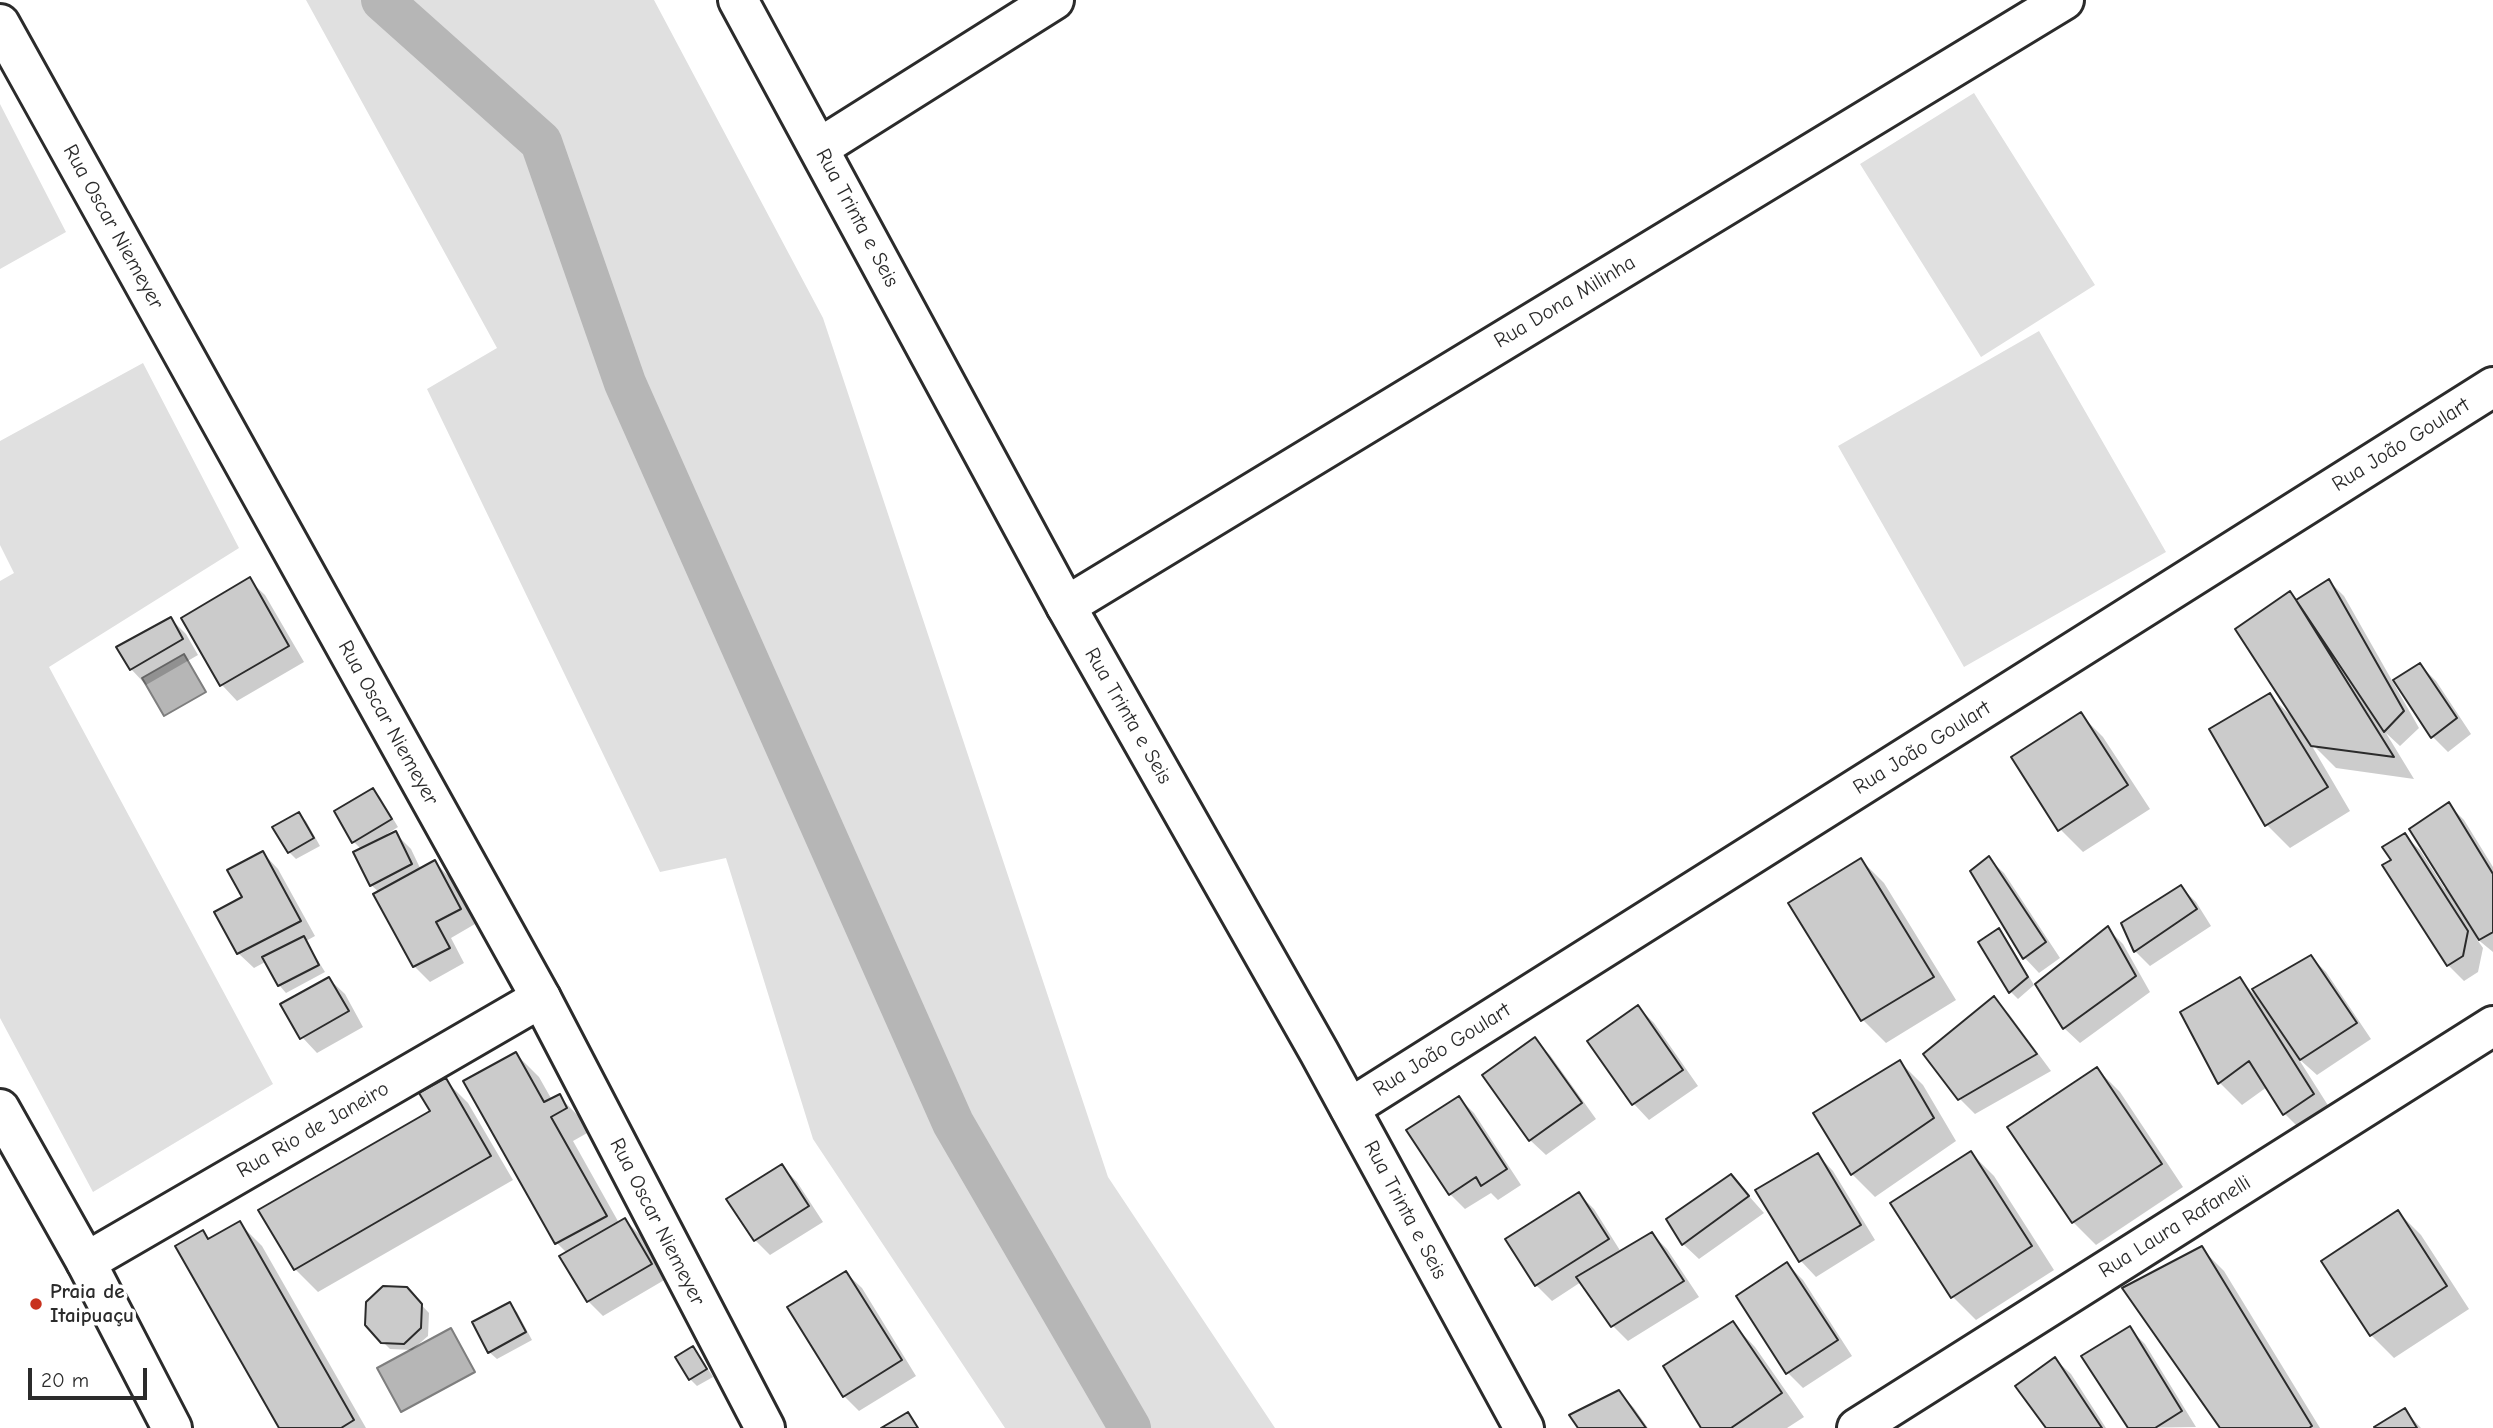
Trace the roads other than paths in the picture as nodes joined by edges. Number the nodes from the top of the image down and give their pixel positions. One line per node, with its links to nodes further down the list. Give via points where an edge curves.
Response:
1 (738, 0): 5 (street, Rua Trinta e Seis)
2 (1054, 0): 5 (street)
3 (2064, 0): 7 (street, Rua Dona Milinha)
4 (0, 24): 8 (street, Rua Oscar Niemeyer)
5 (819, 148): 7 (street, Rua Trinta e Seis)
6 (2493, 387): 10 (street, Rua João Goulart)
7 (1066, 606): 10 (street, Rua Trinta e Seis)
8 (541, 998): 12 (street, Rua Rio de Janeiro); 14 (street, Rua Oscar Niemeyer)
9 (2493, 1026): 16 (street, Rua Laura Rafanelli)
10 (1350, 1108): 15 (street, Rua Trinta e Seis)
11 (0, 1109): 12 (street)
12 (86, 1262): 13 (street)
13 (172, 1428)
14 (765, 1428)
15 (1524, 1428)
16 (1857, 1428)

